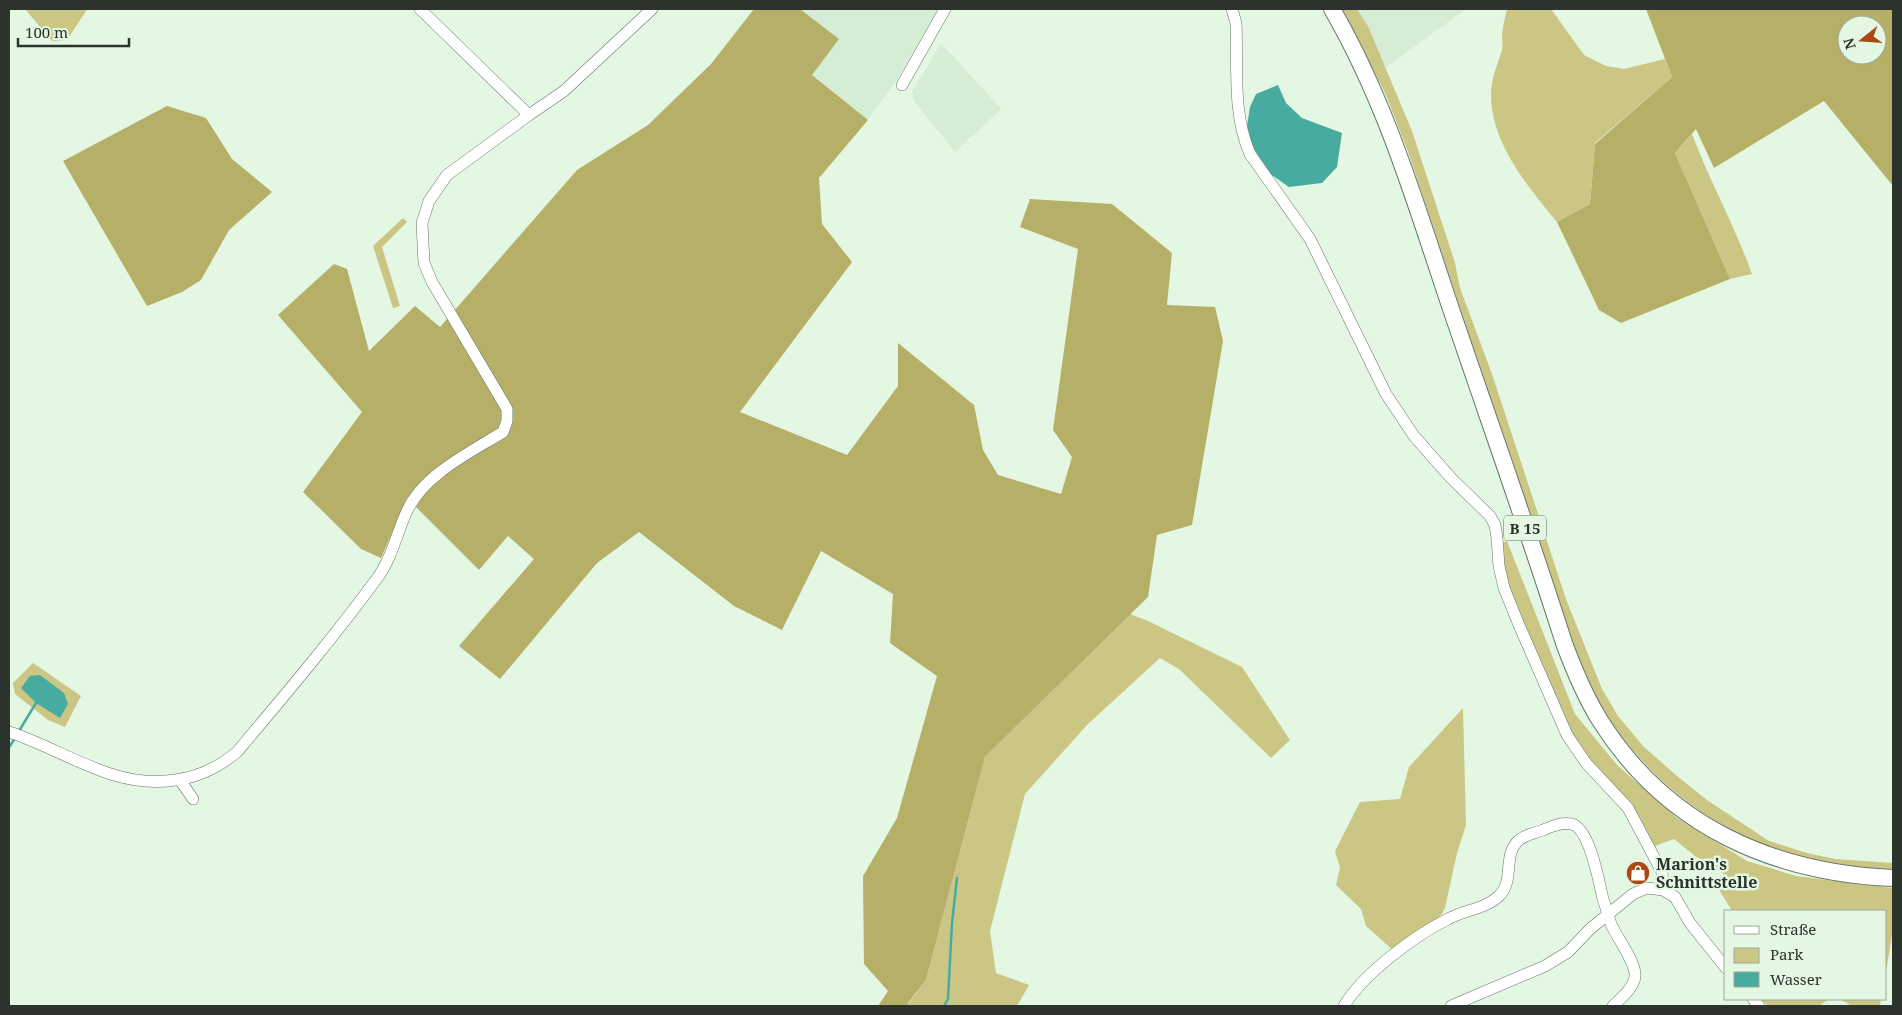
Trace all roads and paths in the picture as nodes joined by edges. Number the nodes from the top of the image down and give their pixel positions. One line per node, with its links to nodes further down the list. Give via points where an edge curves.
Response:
1 (420, 9): 7 (street)
2 (652, 9): 7 (street, via 564,91)
3 (945, 9): 6 (street)
4 (1232, 9): 12 (street, via 1236,23 1240,121 1250,154 1310,239 1400,417 1451,478 1490,516 1495,525 1504,588 1568,735 1591,768 1628,808 1662,872)
5 (1332, 9): 11 (highway, B 15, via 1364,70 1398,151 1564,643 1588,700 1601,721 1629,760 1655,786 1690,815 1726,838 1806,868)
6 (902, 85)
7 (529, 115): 9 (street, via 447,175 429,201 422,223 424,263 507,409 503,432 444,468 416,496 381,573 237,752 209,770)
8 (9, 732): 9 (street, via 106,774 134,781)
9 (180, 780): 10 (street)
10 (193, 799)
11 (1893, 878)
12 (1663, 890): 13 (street, via 1647,888 1639,891); 14 (street, via 1675,898 1690,923)
13 (1608, 915): 15 (street, via 1589,845 1582,831 1574,824 1554,826 1520,839 1513,847 1509,855 1508,878 1501,895 1491,903 1448,919 1427,931 1365,979); 16 (street, via 1568,952 1545,966); 17 (street, via 1634,967 1635,976)
14 (1724, 966)
15 (1344, 1006)
16 (1451, 1006)
17 (1614, 1006)

